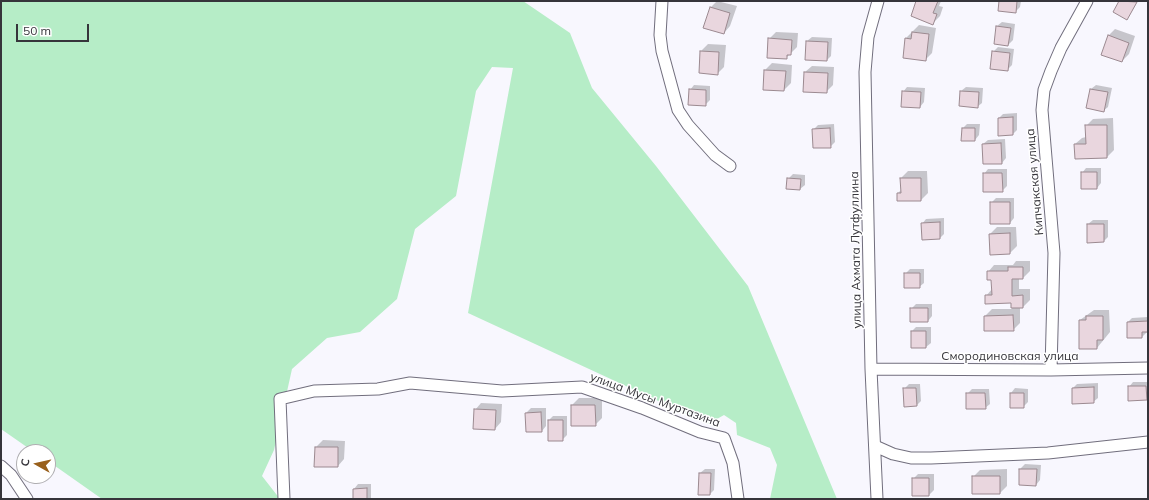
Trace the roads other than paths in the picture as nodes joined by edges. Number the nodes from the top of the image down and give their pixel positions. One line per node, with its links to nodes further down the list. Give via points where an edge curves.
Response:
1 (662, 1): 4 (street, via 662,52 678,110 715,155)
2 (878, 1): 6 (street, улица Ахмата Лутфуллина, via 868,37 865,72)
3 (1086, 1): 7 (street, Кипчакская улица, via 1051,71 1044,90 1042,110 1054,252)
4 (730, 166)
5 (1148, 368): 7 (street, Смородиновская улица)
6 (871, 369): 7 (street, Смородиновская улица); 9 (street, улица Ахмата Лутфуллина)
7 (1051, 370)
8 (1148, 442): 9 (street, via 1048,454 931,458 911,458)
9 (874, 446): 14 (street, улица Ахмата Лутфуллина)
10 (1, 466): 11 (street, via 11,475)
11 (27, 499)
12 (284, 499): 13 (street, улица Мусы Муртазина, via 280,399 314,391 378,389 410,383 502,391 582,387 700,432 724,438 732,463)
13 (738, 499)
14 (877, 499)

